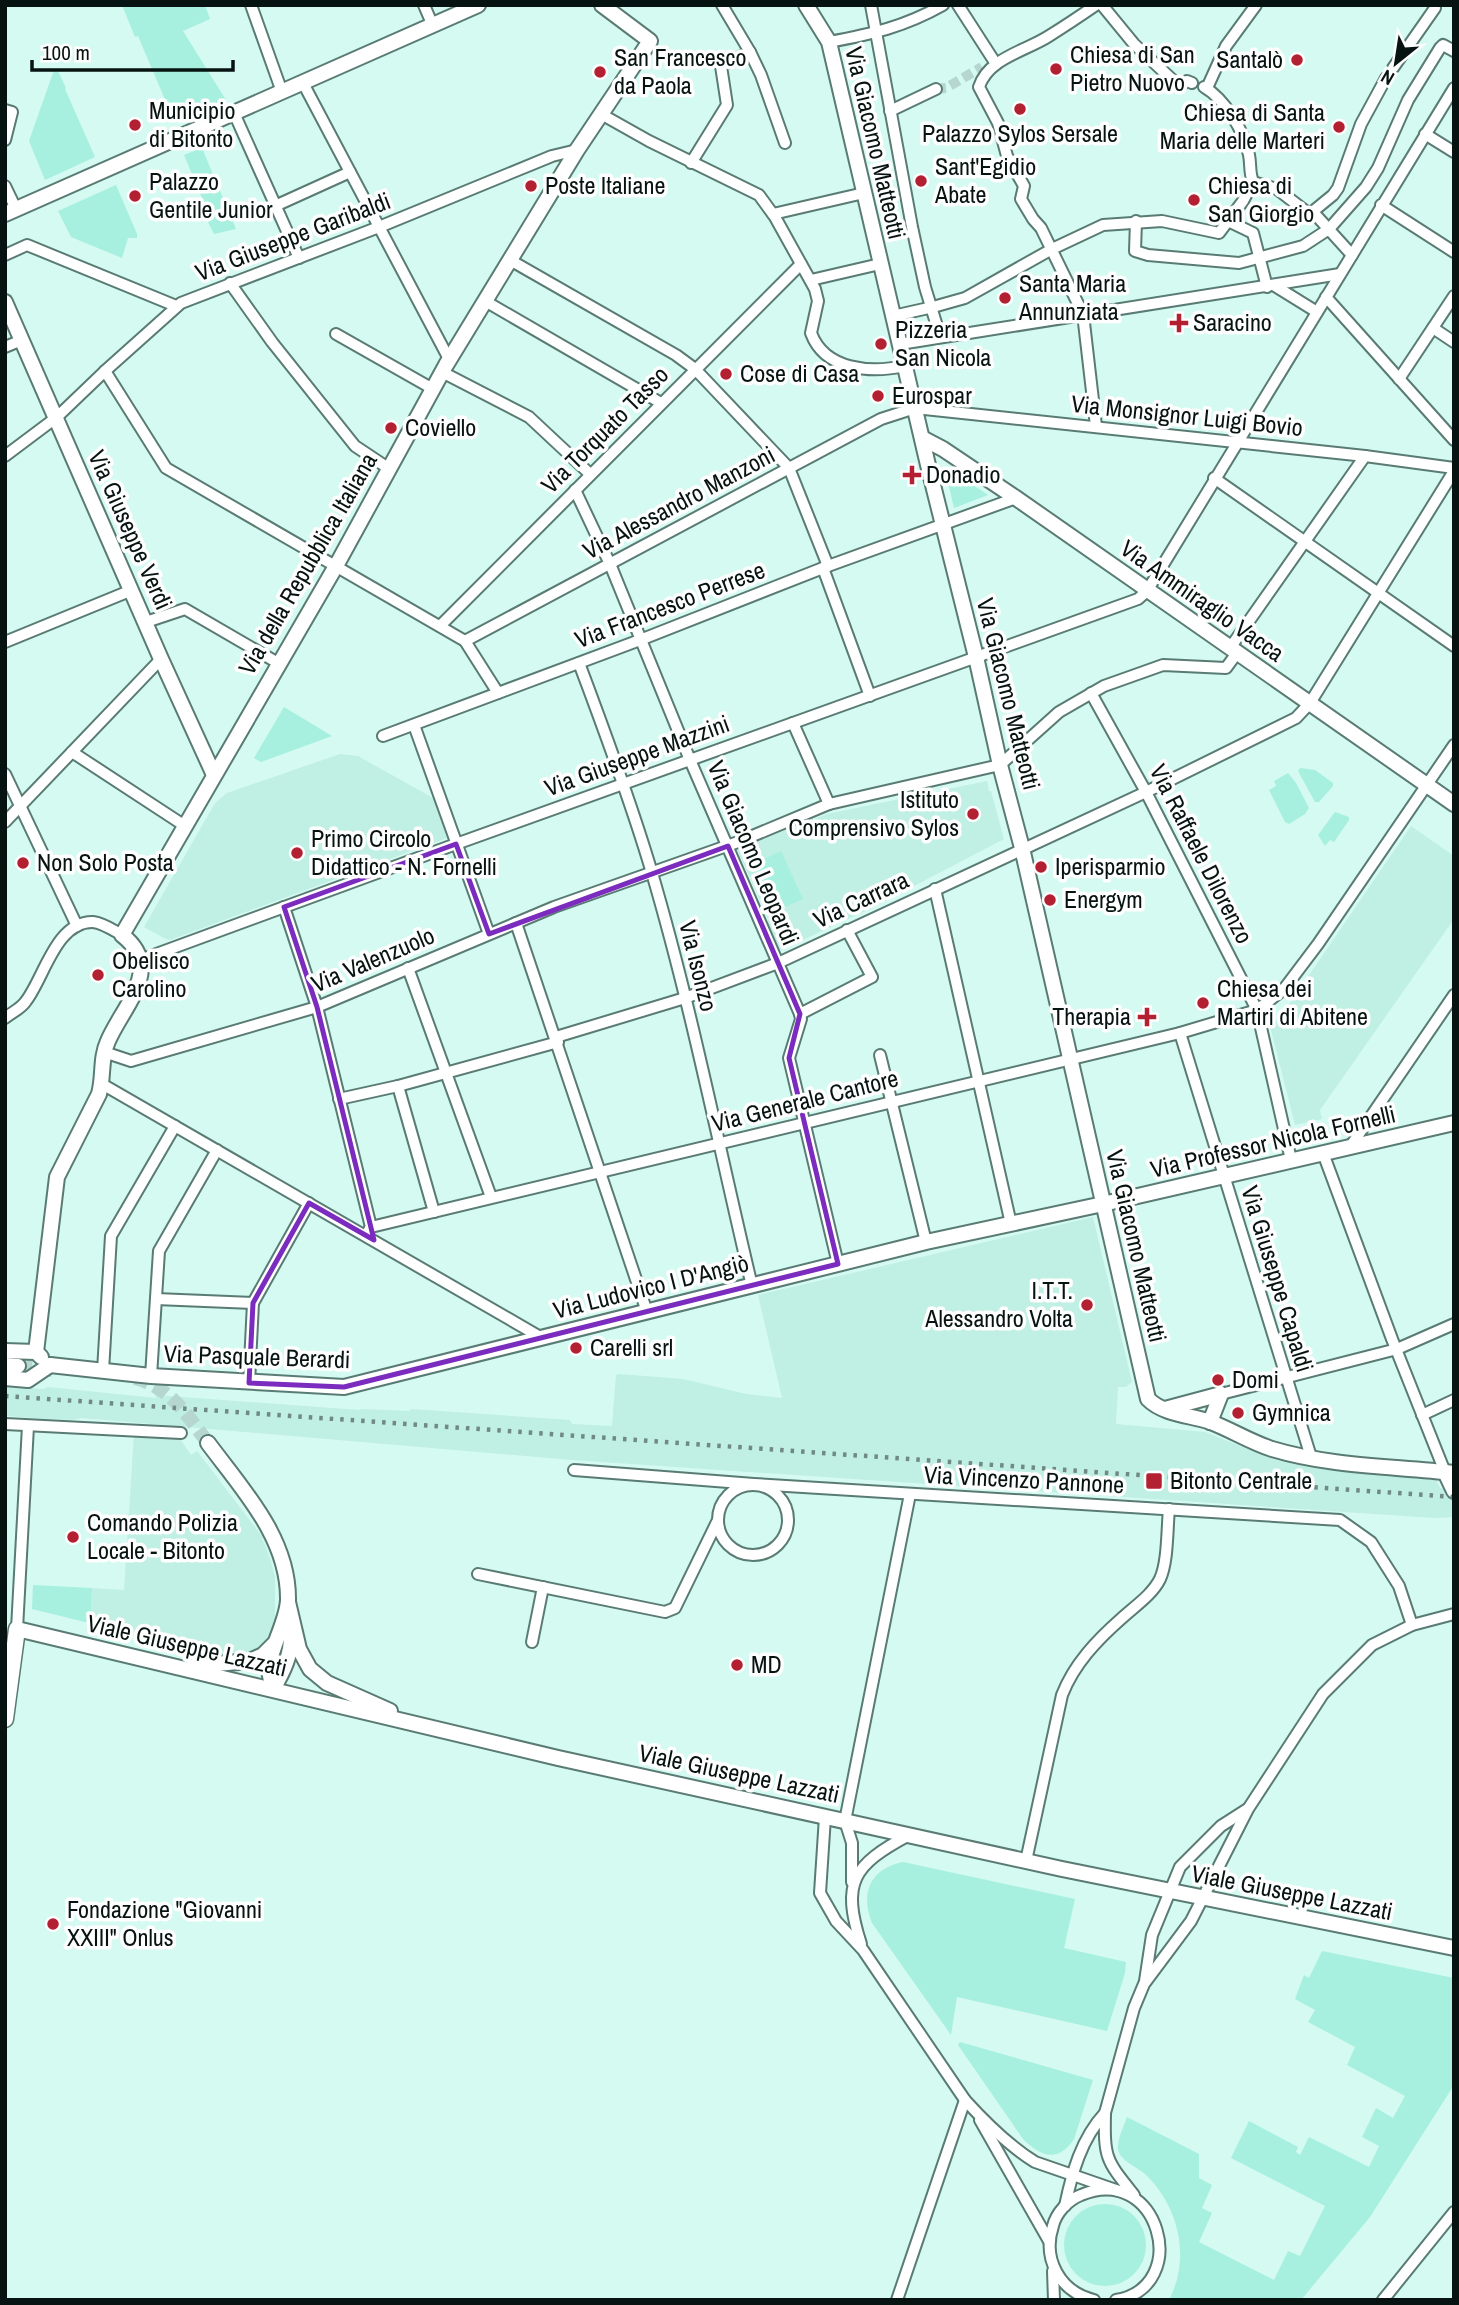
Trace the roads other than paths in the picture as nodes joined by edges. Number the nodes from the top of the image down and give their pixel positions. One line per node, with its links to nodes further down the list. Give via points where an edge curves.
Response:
1 (251, 5): 27 (street)
2 (424, 5): 14 (street)
3 (478, 5): 14 (street)
4 (601, 5): 30 (street, Via della Repubblica Italiana, via 650,41)
5 (722, 5): 18 (street)
6 (806, 5): 16 (street, Via Giacomo Matteotti)
7 (871, 5): 15 (street)
8 (943, 5): 15 (street, via 915,21)
9 (958, 5): 19 (street)
10 (1096, 5): 19 (street, via 1047,38)
11 (1102, 5): 24 (street, via 1134,44 1179,86)
12 (1256, 5): 41 (street, via 1226,46 1205,88 1230,113 1243,137)
13 (1435, 8): 21 (street)
14 (433, 26): 23 (street)
15 (876, 34): 16 (street); 31 (street)
16 (829, 43): 43 (street, Via Giacomo Matteotti)
17 (1454, 51): 38 (street, via 1443,46 1434,57 1408,100)
18 (750, 52): 34 (street); 37 (street, via 721,66 727,105)
19 (994, 61): 20 (street); 53 (street, via 979,88 1024,186 1021,199)
20 (982, 67)
21 (1393, 68)
22 (1386, 79): 46 (street, via 1361,124 1338,188)
23 (303, 83): 27 (street); 39 (street)
24 (1192, 83)
25 (1454, 88): 32 (street)
26 (936, 89): 31 (street)
27 (282, 92): 29 (street)
28 (5, 110): 33 (street, via 12,111)
29 (234, 113): 45 (street); 47 (street)
30 (601, 114): 35 (street, Via della Repubblica Italiana); 37 (street)
31 (891, 115): 71 (street, via 925,287)
32 (1425, 134): 36 (street); 40 (street)
33 (5, 140)
34 (785, 143)
35 (577, 150): 51 (street, Via Giuseppe Garibaldi); 59 (street, Via della Repubblica Italiana)
36 (1454, 152)
37 (691, 163): 48 (street, via 752,190)
38 (1378, 168): 40 (street); 52 (street)
39 (350, 172): 45 (street); 51 (street)
40 (1397, 179): 44 (street)
41 (1253, 182): 46 (street, via 1278,189); 50 (street)
42 (5, 186): 47 (street)
43 (864, 193): 48 (street); 61 (street, Via Giacomo Matteotti)
44 (1381, 205): 54 (street); 55 (street)
45 (275, 206): 57 (street)
46 (1311, 212): 52 (street)
47 (9, 213)
48 (773, 214): 60 (street)
49 (1136, 221): 50 (street, via 1162,221 1219,233); 53 (street, via 1103,225); 58 (street, via 1135,251 1147,256 1228,263)
50 (1228, 221): 58 (street, via 1253,233)
51 (379, 227): 57 (street, Via Giuseppe Garibaldi); 82 (street)
52 (1329, 229): 55 (street); 58 (street, via 1303,246)
53 (1052, 249): 71 (street, via 965,298); 73 (street)
54 (1454, 252)
55 (1352, 254): 62 (street)
56 (5, 255): 70 (street, via 27,245)
57 (299, 258): 64 (street, Via Giuseppe Garibaldi)
58 (1259, 259): 65 (street)
59 (510, 260): 68 (street, Via della Repubblica Italiana); 84 (street)
60 (801, 264): 63 (street); 84 (street, Via Torquato Tasso)
61 (880, 264): 63 (street); 74 (street, Via Giacomo Matteotti)
62 (1340, 274): 65 (street); 67 (street)
63 (811, 280): 83 (street, via 818,302 811,332 824,353 862,370)
64 (230, 283): 70 (street, Via Giuseppe Garibaldi); 97 (street, via 355,446)
65 (1271, 286): 72 (street); 73 (street)
66 (1454, 296): 75 (street)
67 (1326, 297): 72 (street); 86 (street)
68 (485, 300): 82 (street, Via della Repubblica Italiana); 88 (street)
69 (5, 302): 78 (street, Via Giuseppe Verdi)
70 (176, 306): 85 (street, Via Giuseppe Garibaldi)
71 (933, 307): 74 (street); 77 (street)
72 (1317, 312): 94 (street)
73 (1083, 314): 77 (street); 91 (street)
74 (893, 316): 80 (street, Via Giacomo Matteotti)
75 (1433, 328): 79 (street); 86 (street)
76 (336, 334): 87 (street)
77 (940, 336): 80 (street)
78 (22, 340): 81 (street); 90 (street, Via Giuseppe Verdi)
79 (1454, 342)
80 (900, 344): 83 (street, Via Giacomo Matteotti)
81 (5, 347)
82 (446, 365): 87 (street, Via della Repubblica Italiana); 100 (street, via 529,417)
83 (905, 366): 89 (street, Via Giacomo Matteotti)
84 (695, 369): 88 (street, Via Torquato Tasso); 98 (street)
85 (105, 371): 90 (street, Via Giuseppe Garibaldi); 107 (street, via 166,468)
86 (1399, 379): 93 (street)
87 (432, 389): 97 (street, Via della Repubblica Italiana)
88 (661, 403): 100 (street, Via Torquato Tasso)
89 (915, 408): 91 (street, Via Monsignor Luigi Bovio); 92 (street, Via Giacomo Matteotti); 98 (street, Via Alessandro Manzoni, via 881,419)
90 (57, 417): 95 (street, Via Giuseppe Garibaldi); 109 (street, Via Giuseppe Verdi)
91 (1097, 426): 94 (street, Via Monsignor Luigi Bovio)
92 (922, 438): 103 (street, Via Ammiraglio Vacca); 104 (street, Via Giacomo Matteotti)
93 (1454, 440)
94 (1236, 443): 96 (street, Via Monsignor Luigi Bovio); 101 (street)
95 (5, 456)
96 (1365, 456): 99 (street, Via Monsignor Luigi Bovio); 105 (street)
97 (388, 468): 107 (street, Via della Repubblica Italiana)
98 (789, 468): 106 (street, Via Alessandro Manzoni); 108 (street)
99 (1454, 470): 111 (street)
100 (590, 474): 102 (street, Via Torquato Tasso)
101 (1214, 478): 105 (street); 110 (street)
102 (575, 491): 106 (street, Via Giacomo Leopardi); 113 (street, Via Torquato Tasso)
103 (1016, 498): 104 (street, Via Francesco Perrese); 110 (street, Via Ammiraglio Vacca)
104 (943, 524): 108 (street, Via Francesco Perrese); 119 (street, Via Giacomo Matteotti)
105 (1305, 541): 111 (street); 118 (street)
106 (610, 564): 114 (street, Via Giacomo Leopardi); 115 (street, Via Alessandro Manzoni)
107 (336, 566): 113 (street); 121 (street, Via della Repubblica Italiana)
108 (825, 567): 114 (street, Via Francesco Perrese); 125 (street)
109 (132, 590): 112 (street, Via Giuseppe Verdi); 116 (street)
110 (1147, 591): 118 (street, Via Ammiraglio Vacca); 119 (street, Via Giuseppe Mazzini)
111 (1379, 594): 117 (street); 126 (street)
112 (146, 622): 120 (street, Via Giuseppe Verdi); 121 (street, via 185,609)
113 (440, 626): 115 (street)
114 (640, 640): 122 (street, Via Francesco Perrese); 132 (street, Via Giacomo Leopardi)
115 (465, 641): 124 (street)
116 (5, 642)
117 (1454, 646)
118 (1234, 651): 123 (street, via 1226,668 1163,665); 126 (street, Via Ammiraglio Vacca)
119 (976, 657): 125 (street, Via Giuseppe Mazzini); 133 (street, Via Giacomo Matteotti)
120 (161, 659): 131 (street); 135 (street, Via Giuseppe Verdi)
121 (278, 663): 135 (street, Via della Repubblica Italiana)
122 (579, 663): 124 (street, Via Francesco Perrese); 136 (street, Via Isonzo)
123 (1091, 693): 133 (street, via 1059,712); 138 (street, Via Raffaele Dilorenzo)
124 (498, 694): 128 (street, Via Francesco Perrese)
125 (870, 696): 127 (street, Via Giuseppe Mazzini)
126 (1310, 704): 137 (street, Via Ammiraglio Vacca); 138 (street, Via Carrara, via 1291,721)
127 (793, 723): 132 (street, Via Giuseppe Mazzini); 139 (street)
128 (414, 726): 129 (street, Via Francesco Perrese); 144 (street)
129 (383, 736)
130 (1454, 745): 137 (street)
131 (72, 752): 141 (street); 143 (street)
132 (690, 760): 136 (street, Via Giuseppe Mazzini); 145 (street, Via Giacomo Leopardi)
133 (1000, 765): 139 (street, Via Valenzuolo); 146 (street, Via Giacomo Matteotti)
134 (5, 774): 141 (street)
135 (215, 775): 143 (street, Via della Repubblica Italiana)
136 (623, 784): 144 (street, Via Giuseppe Mazzini); 147 (street, Via Isonzo)
137 (1426, 786): 140 (street, Via Ammiraglio Vacca); 161 (street, via 1318,944 1284,989)
138 (1146, 792): 146 (street, Via Carrara); 161 (street, Via Raffaele Dilorenzo)
139 (829, 804): 145 (street, Via Valenzuolo)
140 (1454, 804)
141 (20, 806): 142 (street); 151 (street)
142 (5, 822)
143 (185, 826): 154 (street, Via della Repubblica Italiana)
144 (456, 844): 149 (street, Via Giuseppe Mazzini); 153 (street)
145 (728, 846): 147 (street, Via Valenzuolo); 156 (street, Via Giacomo Leopardi)
146 (1022, 848): 148 (street, Via Carrara); 168 (street, Via Giacomo Matteotti)
147 (652, 873): 150 (street, Via Valenzuolo); 159 (street, Via Isonzo)
148 (935, 889): 152 (street, Via Carrara); 170 (street)
149 (284, 907): 155 (street, Via Giuseppe Mazzini); 160 (street)
150 (516, 923): 153 (street, Via Valenzuolo); 165 (street)
151 (76, 926): 154 (street, via 92,922); 162 (street, via 61,938 27,1000)
152 (847, 930): 156 (street, Via Carrara); 163 (street, via 872,977)
153 (489, 934): 157 (street, Via Valenzuolo)
154 (122, 935): 155 (street, via 133,944)
155 (140, 960): 166 (street, via 141,979)
156 (778, 963): 159 (street, Via Carrara); 163 (street, Via Giacomo Leopardi)
157 (408, 968): 160 (street, Via Valenzuolo); 169 (street)
158 (1454, 995): 179 (street)
159 (685, 998): 165 (street, Via Carrara); 178 (street, Via Isonzo)
160 (317, 1007): 166 (street, Via Valenzuolo, via 131,1061); 173 (street)
161 (1257, 1010): 164 (street, Via Generale Cantore); 182 (street, Via Raffaele Dilorenzo)
162 (7, 1014)
163 (800, 1014): 175 (street, via 789,1058)
164 (1180, 1033): 168 (street, Via Generale Cantore); 184 (street, Via Giuseppe Capaldi)
165 (557, 1039): 169 (street, Via Carrara); 183 (street)
166 (104, 1052): 171 (street)
167 (880, 1055): 174 (street)
168 (1070, 1059): 170 (street, Via Generale Cantore); 187 (street, Via Giacomo Matteotti)
169 (444, 1073): 172 (street, Via Carrara); 185 (street)
170 (977, 1080): 174 (street, Via Generale Cantore); 189 (street)
171 (102, 1084): 177 (street, Via Ludovico I D'Angiò); 201 (street, via 57,1177)
172 (398, 1086): 173 (street, Via Carrara); 188 (street)
173 (339, 1099): 190 (street)
174 (891, 1101): 175 (street, Via Generale Cantore); 191 (street)
175 (804, 1122): 178 (street, Via Generale Cantore); 192 (street)
176 (1454, 1123): 179 (street, Via Professor Nicola Fornelli)
177 (175, 1126): 180 (street, Via Ludovico I D'Angiò); 203 (street, via 111,1236)
178 (718, 1143): 183 (street, Via Generale Cantore); 193 (street, Via Isonzo)
179 (1350, 1147): 181 (street, Via Professor Nicola Fornelli)
180 (217, 1150): 186 (street, Via Ludovico I D'Angiò); 194 (street, via 159,1251)
181 (1323, 1153): 182 (street, Via Professor Nicola Fornelli); 199 (street)
182 (1291, 1160): 184 (street, Via Professor Nicola Fornelli)
183 (601, 1171): 185 (street, Via Generale Cantore); 196 (street)
184 (1223, 1177): 187 (street, Via Professor Nicola Fornelli); 206 (street, Via Giuseppe Capaldi)
185 (491, 1197): 188 (street, Via Generale Cantore)
186 (309, 1203): 190 (street, Via Ludovico I D'Angiò); 195 (street)
187 (1103, 1205): 189 (street, Via Ludovico I D'Angiò); 210 (street, Via Giacomo Matteotti, via 1148,1399)
188 (434, 1212): 190 (street, Via Generale Cantore)
189 (1011, 1224): 191 (street, Via Ludovico I D'Angiò)
190 (368, 1231): 198 (street, Via Ludovico I D'Angiò)
191 (926, 1242): 192 (street, Via Ludovico I D'Angiò)
192 (838, 1264): 193 (street, Via Ludovico I D'Angiò)
193 (752, 1286): 196 (street, Via Ludovico I D'Angiò)
194 (156, 1299): 195 (street); 204 (street)
195 (253, 1303): 207 (street)
196 (648, 1312): 198 (street, Via Ludovico I D'Angiò)
197 (1454, 1324): 199 (street)
198 (542, 1338): 207 (street, Via Pasquale Berardi, via 344,1387)
199 (1396, 1349): 206 (street); 211 (street)
200 (5, 1352): 201 (street)
201 (36, 1352): 202 (street)
202 (50, 1365): 203 (street, Via Pasquale Berardi); 205 (street, via 28,1380)
203 (103, 1371): 204 (street, Via Pasquale Berardi)
204 (151, 1376): 207 (street, Via Pasquale Berardi)
205 (5, 1378)
206 (1287, 1379): 208 (street); 217 (street, Via Giuseppe Capaldi)
207 (249, 1383)
208 (1221, 1394): 210 (street); 212 (street)
209 (1454, 1400): 211 (street)
210 (1163, 1409): 212 (street)
211 (1422, 1415): 219 (street)
212 (1210, 1422): 217 (street, via 1272,1448)
213 (5, 1424): 214 (street)
214 (28, 1426): 215 (street); 230 (street)
215 (181, 1433)
216 (208, 1443): 227 (street, via 275,1540)
217 (1311, 1457): 219 (street)
218 (574, 1470): 220 (street, Via Vincenzo Pannone)
219 (1449, 1473): 221 (street)
220 (754, 1484): 222 (street, Via Vincenzo Pannone); 224 (street, via 741,1487 723,1501); 224 (street, via 776,1493 788,1514 788,1526 776,1547 755,1556 744,1555 726,1543)
221 (1454, 1491)
222 (910, 1494): 223 (street, Via Vincenzo Pannone); 240 (street)
223 (1169, 1509): 229 (street, Via Vincenzo Pannone, via 1340,1520 1371,1542 1399,1586); 242 (street, via 1161,1577 1089,1651 1062,1695)
224 (717, 1522): 226 (street, via 675,1608 665,1612)
225 (478, 1574): 226 (street)
226 (543, 1587): 232 (street)
227 (288, 1601): 231 (street); 235 (street, via 291,1642); 237 (street, via 299,1649 310,1669 327,1683)
228 (1454, 1614): 229 (street)
229 (1412, 1625): 238 (street, via 1372,1645 1323,1694)
230 (17, 1629): 233 (main road); 234 (street, Viale Giuseppe Lazzati)
231 (278, 1639): 234 (street, via 264,1655 250,1661); 235 (street, via 269,1669)
232 (531, 1642)
233 (10, 1662): 236 (main road)
234 (177, 1667): 235 (street, Viale Giuseppe Lazzati)
235 (273, 1689): 237 (street, Viale Giuseppe Lazzati)
236 (5, 1719)
237 (420, 1725): 239 (street, Viale Giuseppe Lazzati)
238 (1248, 1809): 244 (street, via 1221,1826 1180,1867); 245 (street)
239 (825, 1816): 240 (street, Viale Giuseppe Lazzati); 247 (street, via 820,1893 836,1921)
240 (845, 1821): 241 (street, Viale Giuseppe Lazzati); 243 (street, via 852,1843)
241 (909, 1835): 242 (street, Viale Giuseppe Lazzati); 243 (street, via 868,1861)
242 (1026, 1861): 244 (street, Viale Giuseppe Lazzati)
243 (852, 1882): 247 (street, via 853,1920)
244 (1169, 1892): 245 (street, Viale Giuseppe Lazzati); 248 (street, via 1152,1935)
245 (1204, 1899): 246 (street, Viale Giuseppe Lazzati); 248 (street)
246 (1454, 1948)
247 (863, 1950): 249 (street)
248 (1144, 1984): 251 (street)
249 (965, 2100): 250 (street); 260 (street)
250 (976, 2112): 252 (street, via 1023,2155); 257 (street)
251 (1105, 2113): 252 (street, via 1082,2148); 254 (street, via 1106,2155)
252 (1072, 2174): 253 (street); 255 (street)
253 (1119, 2191): 254 (street); 255 (street, via 1090,2191)
254 (1137, 2200): 259 (street, via 1159,2231 1156,2269)
255 (1065, 2206): 257 (street)
256 (1454, 2211): 265 (street)
257 (1049, 2241): 258 (street)
258 (1052, 2265): 261 (street); 262 (street, via 1071,2290)
259 (1145, 2285): 263 (street); 264 (street)
260 (897, 2300)
261 (1054, 2300)
262 (1094, 2300)
263 (1116, 2300)
264 (1142, 2300)
265 (1383, 2300)

